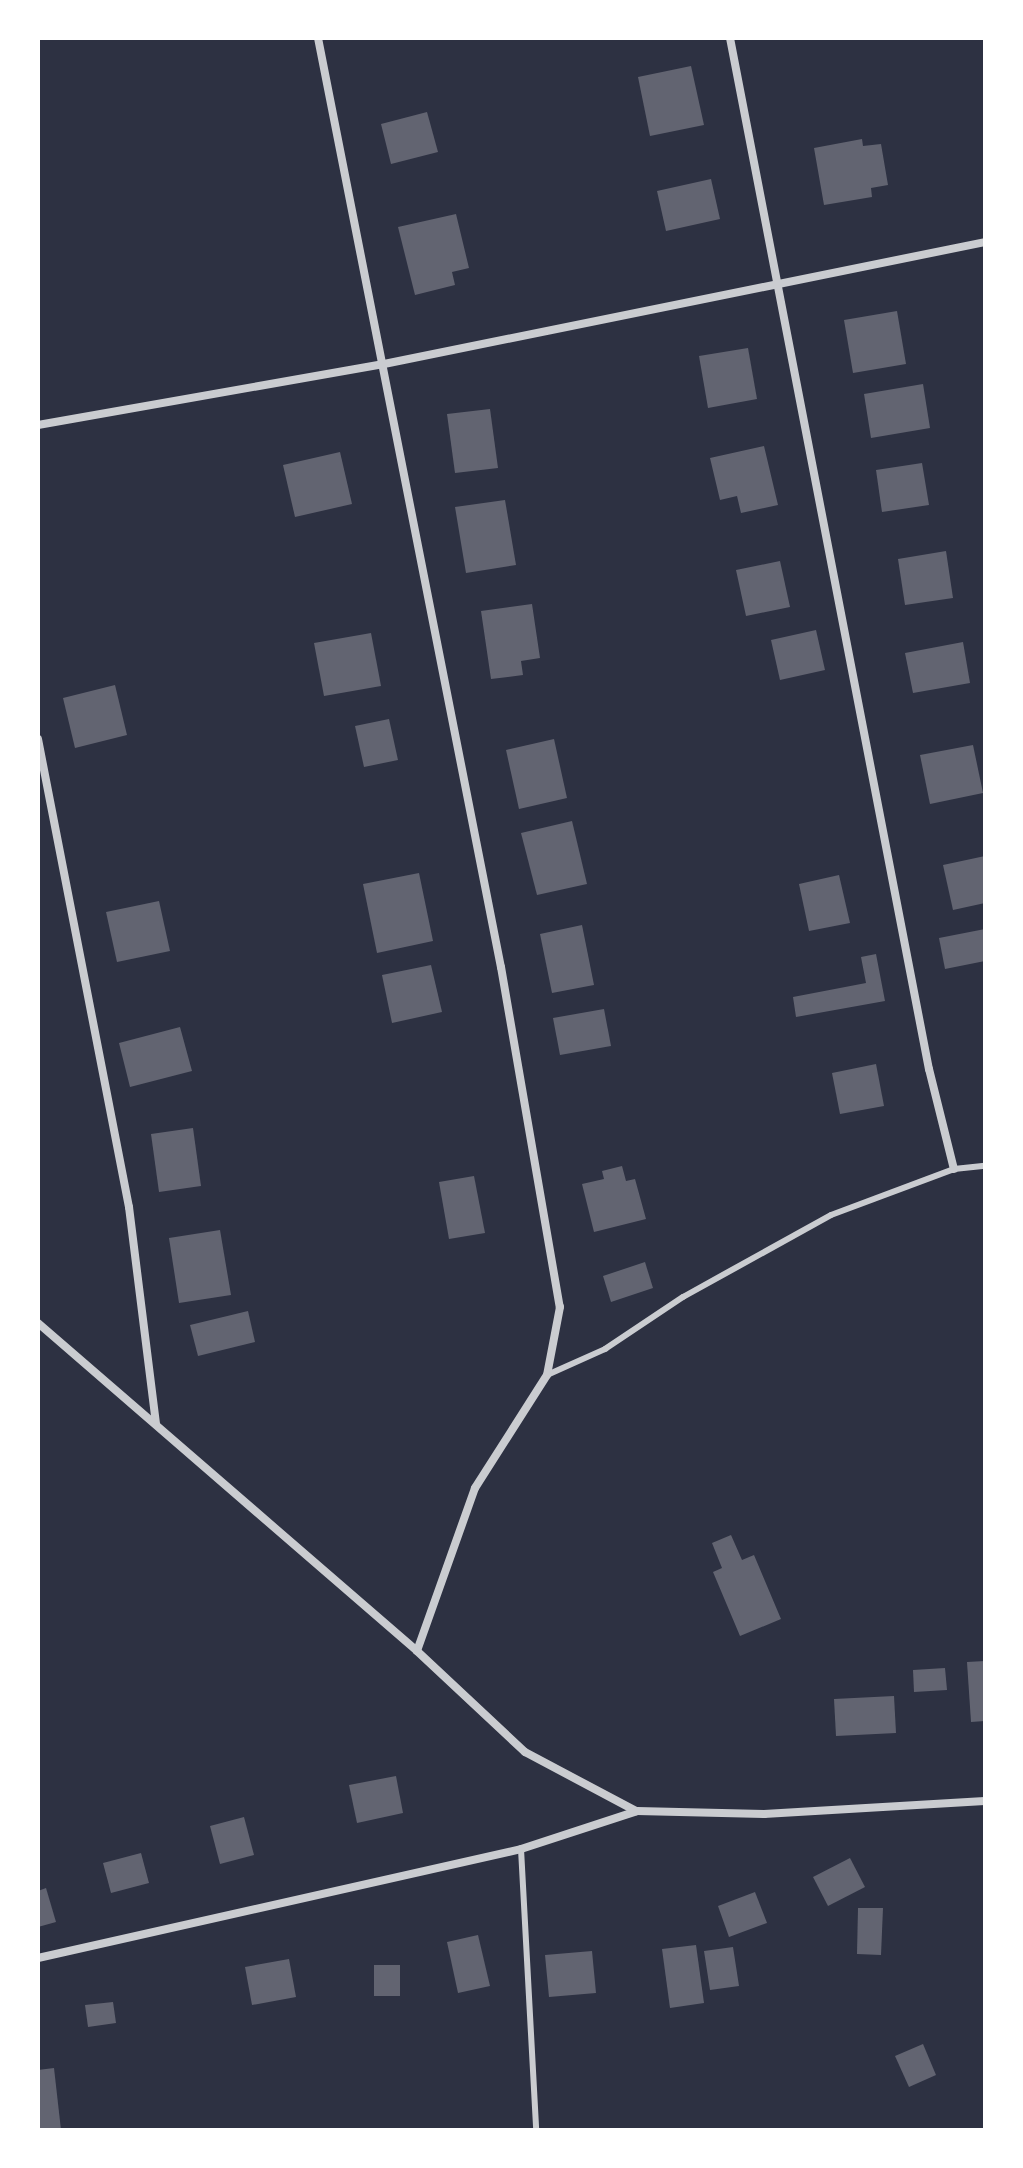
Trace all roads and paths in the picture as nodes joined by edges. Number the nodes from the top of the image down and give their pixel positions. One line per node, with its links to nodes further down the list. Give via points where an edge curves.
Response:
1 (318, 38): 5 (street)
2 (730, 38): 4 (street)
3 (985, 242): 4 (street)
4 (776, 285): 5 (street); 9 (street, via 929,1069)
5 (384, 364): 6 (street); 11 (street, via 501,967 560,1307)
6 (38, 425)
7 (38, 739): 12 (street, via 129,1207)
8 (985, 1166): 9 (lane)
9 (954, 1169): 11 (lane, via 831,1215 683,1297 605,1349)
10 (38, 1323): 12 (street)
11 (547, 1375): 13 (street, via 475,1488)
12 (156, 1425): 13 (street)
13 (417, 1651): 15 (street, via 525,1752)
14 (985, 1801): 15 (street, via 764,1814)
15 (637, 1811): 16 (street)
16 (521, 1849): 17 (street); 18 (lane)
17 (38, 1958)
18 (536, 2130)

